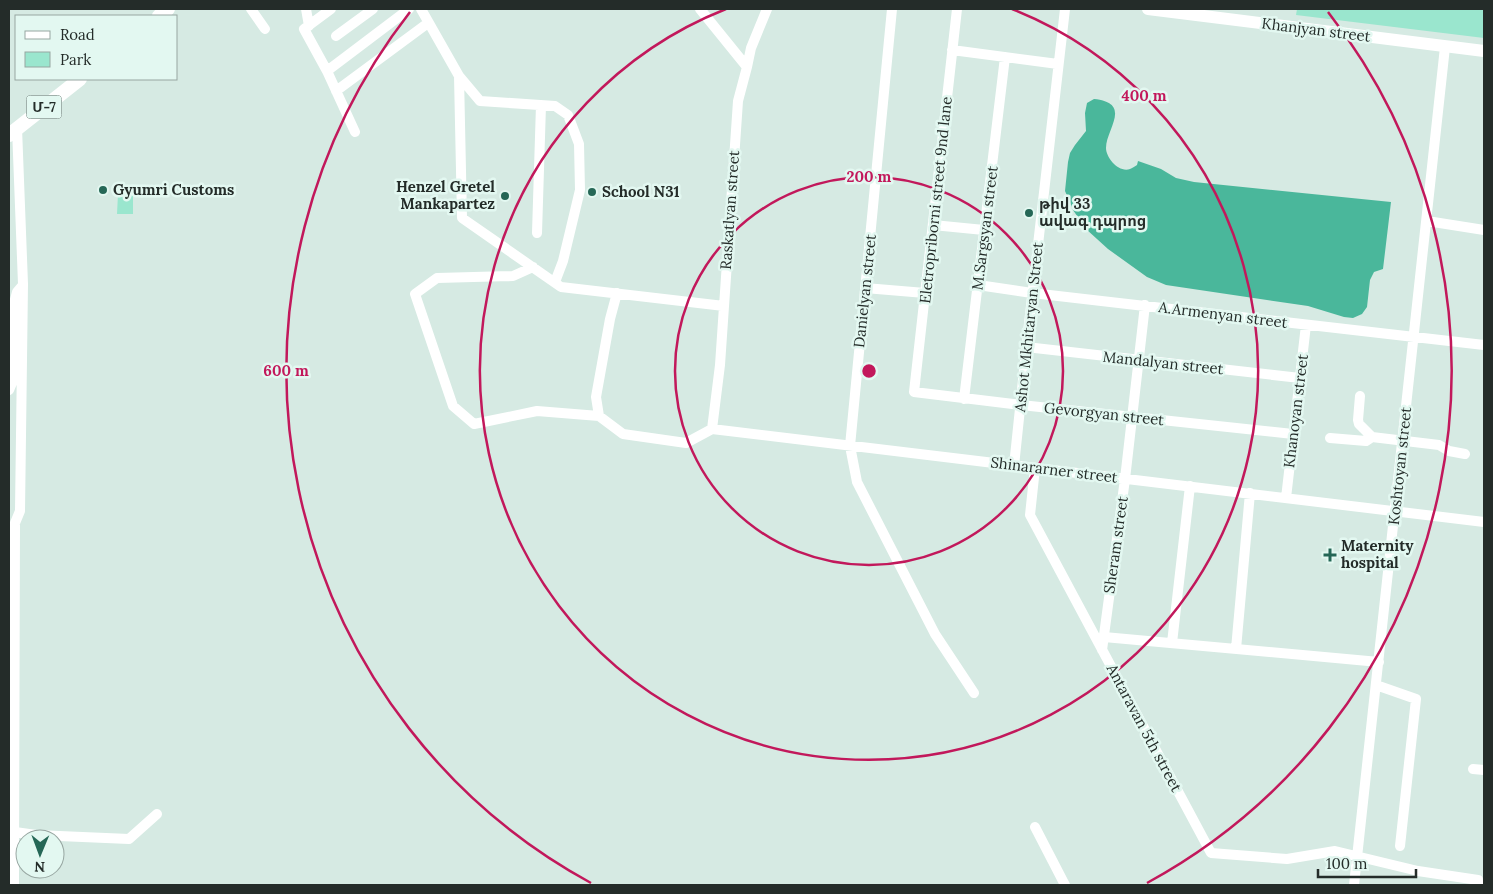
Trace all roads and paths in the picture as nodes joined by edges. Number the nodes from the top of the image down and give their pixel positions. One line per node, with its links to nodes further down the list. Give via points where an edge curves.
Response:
1 (251, 9): 15 (street)
2 (306, 9): 14 (street)
3 (331, 9): 14 (street)
4 (373, 9): 16 (street)
5 (409, 9): 23 (street)
6 (421, 9): 13 (street)
7 (700, 9): 22 (street)
8 (767, 9): 22 (street, Raskatlyan street)
9 (892, 9): 39 (street, Danielyan street)
10 (957, 9): 18 (street, Eletropriborni street 9nd lane)
11 (1064, 9): 21 (street, Ashot Mkhitaryan Street)
12 (1148, 9): 17 (main road, Khanjyan street)
13 (428, 22): 24 (street); 26 (street)
14 (309, 26): 23 (street, via 304,29)
15 (265, 29)
16 (336, 36)
17 (1445, 47): 19 (main road, Khanjyan street); 30 (street, Koshtoyan street)
18 (952, 50): 20 (street); 31 (street, Eletropriborni street 9nd lane)
19 (1484, 51)
20 (1005, 57): 21 (street); 32 (street, M.Sargsyan street)
21 (1058, 64): 42 (street, Ashot Mkhitaryan Street)
22 (747, 67): 44 (street, Raskatlyan street, via 738,101)
23 (327, 70): 26 (street)
24 (458, 76): 27 (street, via 480,100); 35 (street, via 462,218)
25 (79, 80): 28 (highway, Մ-7)
26 (336, 91): 29 (street)
27 (542, 105): 34 (street); 36 (street, via 555,106 568,115 579,144 580,190)
28 (13, 131): 37 (street)
29 (355, 132)
30 (1427, 221): 33 (street); 46 (street, Koshtoyan street)
31 (933, 224): 32 (street); 41 (street, Eletropriborni street 9nd lane)
32 (984, 230): 38 (street, M.Sargsyan street)
33 (1484, 230)
34 (537, 233)
35 (533, 267): 36 (street); 56 (street, via 513,276 438,278 415,294 453,406 474,424 537,412)
36 (555, 282): 40 (street, via 562,287)
37 (23, 284): 51 (street, via 14,303 12,383); 84 (street, via 20,510 15,522)
38 (978, 285): 42 (street, A.Armenyan street); 54 (street, M.Sargsyan street)
39 (865, 288): 41 (street); 63 (street, Danielyan street)
40 (617, 293): 44 (street); 56 (street, via 596,397)
41 (925, 293): 52 (street, Eletropriborni street 9nd lane)
42 (1032, 293): 43 (street, A.Armenyan street); 48 (street, Ashot Mkhitaryan Street)
43 (1145, 305): 45 (street, A.Armenyan street); 49 (street, Sheram street)
44 (724, 306): 58 (street, Raskatlyan street)
45 (1306, 325): 46 (street, A.Armenyan street); 50 (street, Khanoyan street)
46 (1414, 336): 47 (street, A.Armenyan street); 62 (street, Koshtoyan street)
47 (1484, 345)
48 (1026, 347): 49 (street, Mandalyan street); 55 (street, Ashot Mkhitaryan Street)
49 (1138, 360): 50 (street, Mandalyan street); 57 (street, Sheram street)
50 (1300, 378): 59 (street, Khanoyan street)
51 (9, 390)
52 (914, 392): 54 (street, Gevorgyan street)
53 (1360, 396): 60 (street, via 1359,424)
54 (964, 399): 55 (street, Gevorgyan street)
55 (1020, 405): 57 (street, Gevorgyan street); 65 (street, Ashot Mkhitaryan Street)
56 (599, 416): 58 (street, via 622,434 686,443)
57 (1131, 417): 59 (street, Gevorgyan street); 67 (street, Sheram street)
58 (712, 429): 63 (street, Shinararner street)
59 (1293, 434): 70 (street, Khanoyan street)
60 (1372, 437): 61 (street, via 1366,441); 62 (street)
61 (1330, 438)
62 (1402, 441): 64 (street, via 1439,445 1449,452); 71 (street, Koshtoyan street)
63 (850, 446): 65 (street, Shinararner street); 79 (street, Danielyan street, via 857,482 935,634)
64 (1465, 454)
65 (1014, 466): 66 (street, Shinararner street)
66 (1035, 468): 67 (street, Shinararner street); 76 (street, Antaravan 5th street, via 1030,515)
67 (1125, 479): 68 (street, Shinararner street); 73 (street, Sheram street)
68 (1190, 486): 69 (street, Shinararner street); 74 (street)
69 (1250, 494): 70 (street, Shinararner street); 75 (street)
70 (1286, 498): 71 (street, Shinararner street)
71 (1395, 511): 72 (street, Shinararner street); 77 (street, Koshtoyan street)
72 (1484, 522)
73 (1104, 637): 74 (street); 76 (street, Sheram street)
74 (1172, 643): 75 (street)
75 (1236, 649): 77 (street)
76 (1102, 650): 88 (street, Antaravan 5th street, via 1211,853 1287,859 1334,851)
77 (1379, 662): 78 (street, Koshtoyan street)
78 (1376, 685): 87 (street, via 1416,699); 88 (street, Koshtoyan street)
79 (974, 693)
80 (1473, 769): 81 (street)
81 (1484, 770)
82 (157, 814): 86 (street, via 129,839)
83 (1035, 827): 90 (street)
84 (15, 829)
85 (15, 832): 89 (street)
86 (65, 836)
87 (1400, 846)
88 (1357, 856): 91 (street, Koshtoyan street); 92 (street, via 1418,872 1478,880)
89 (14, 885)
90 (1065, 885)
91 (1354, 885)
92 (1478, 885)

